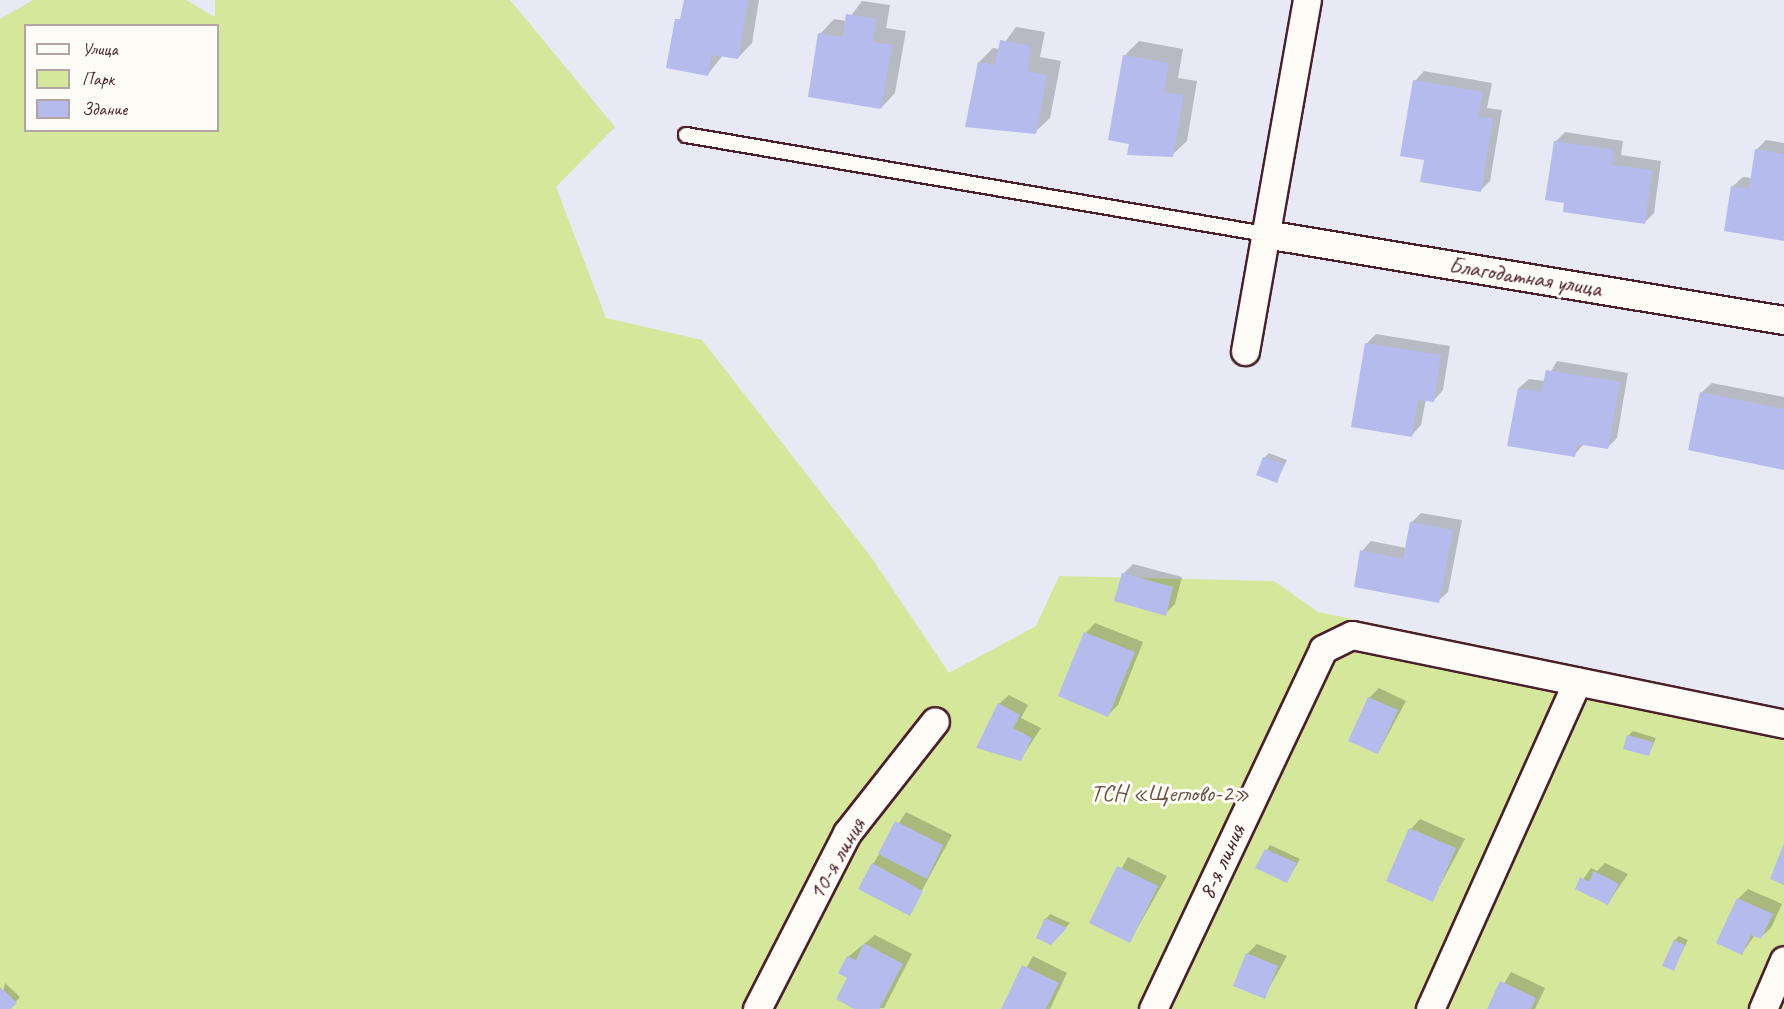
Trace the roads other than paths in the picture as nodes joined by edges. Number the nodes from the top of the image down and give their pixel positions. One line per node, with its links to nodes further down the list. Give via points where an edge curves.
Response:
1 (1307, 0): 3 (street)
2 (686, 135): 3 (lane)
3 (1265, 234): 4 (street, Благодатная улица); 5 (street)
4 (1784, 320)
5 (1245, 351)
6 (1577, 682): 8 (street); 11 (street, 8-я линия, via 1352,635 1323,649); 12 (street)
7 (936, 721): 10 (street, 10-я линия, via 847,833)
8 (1784, 724)
9 (1784, 960): 13 (street)
10 (757, 1009)
11 (1153, 1009)
12 (1430, 1009)
13 (1763, 1009)

